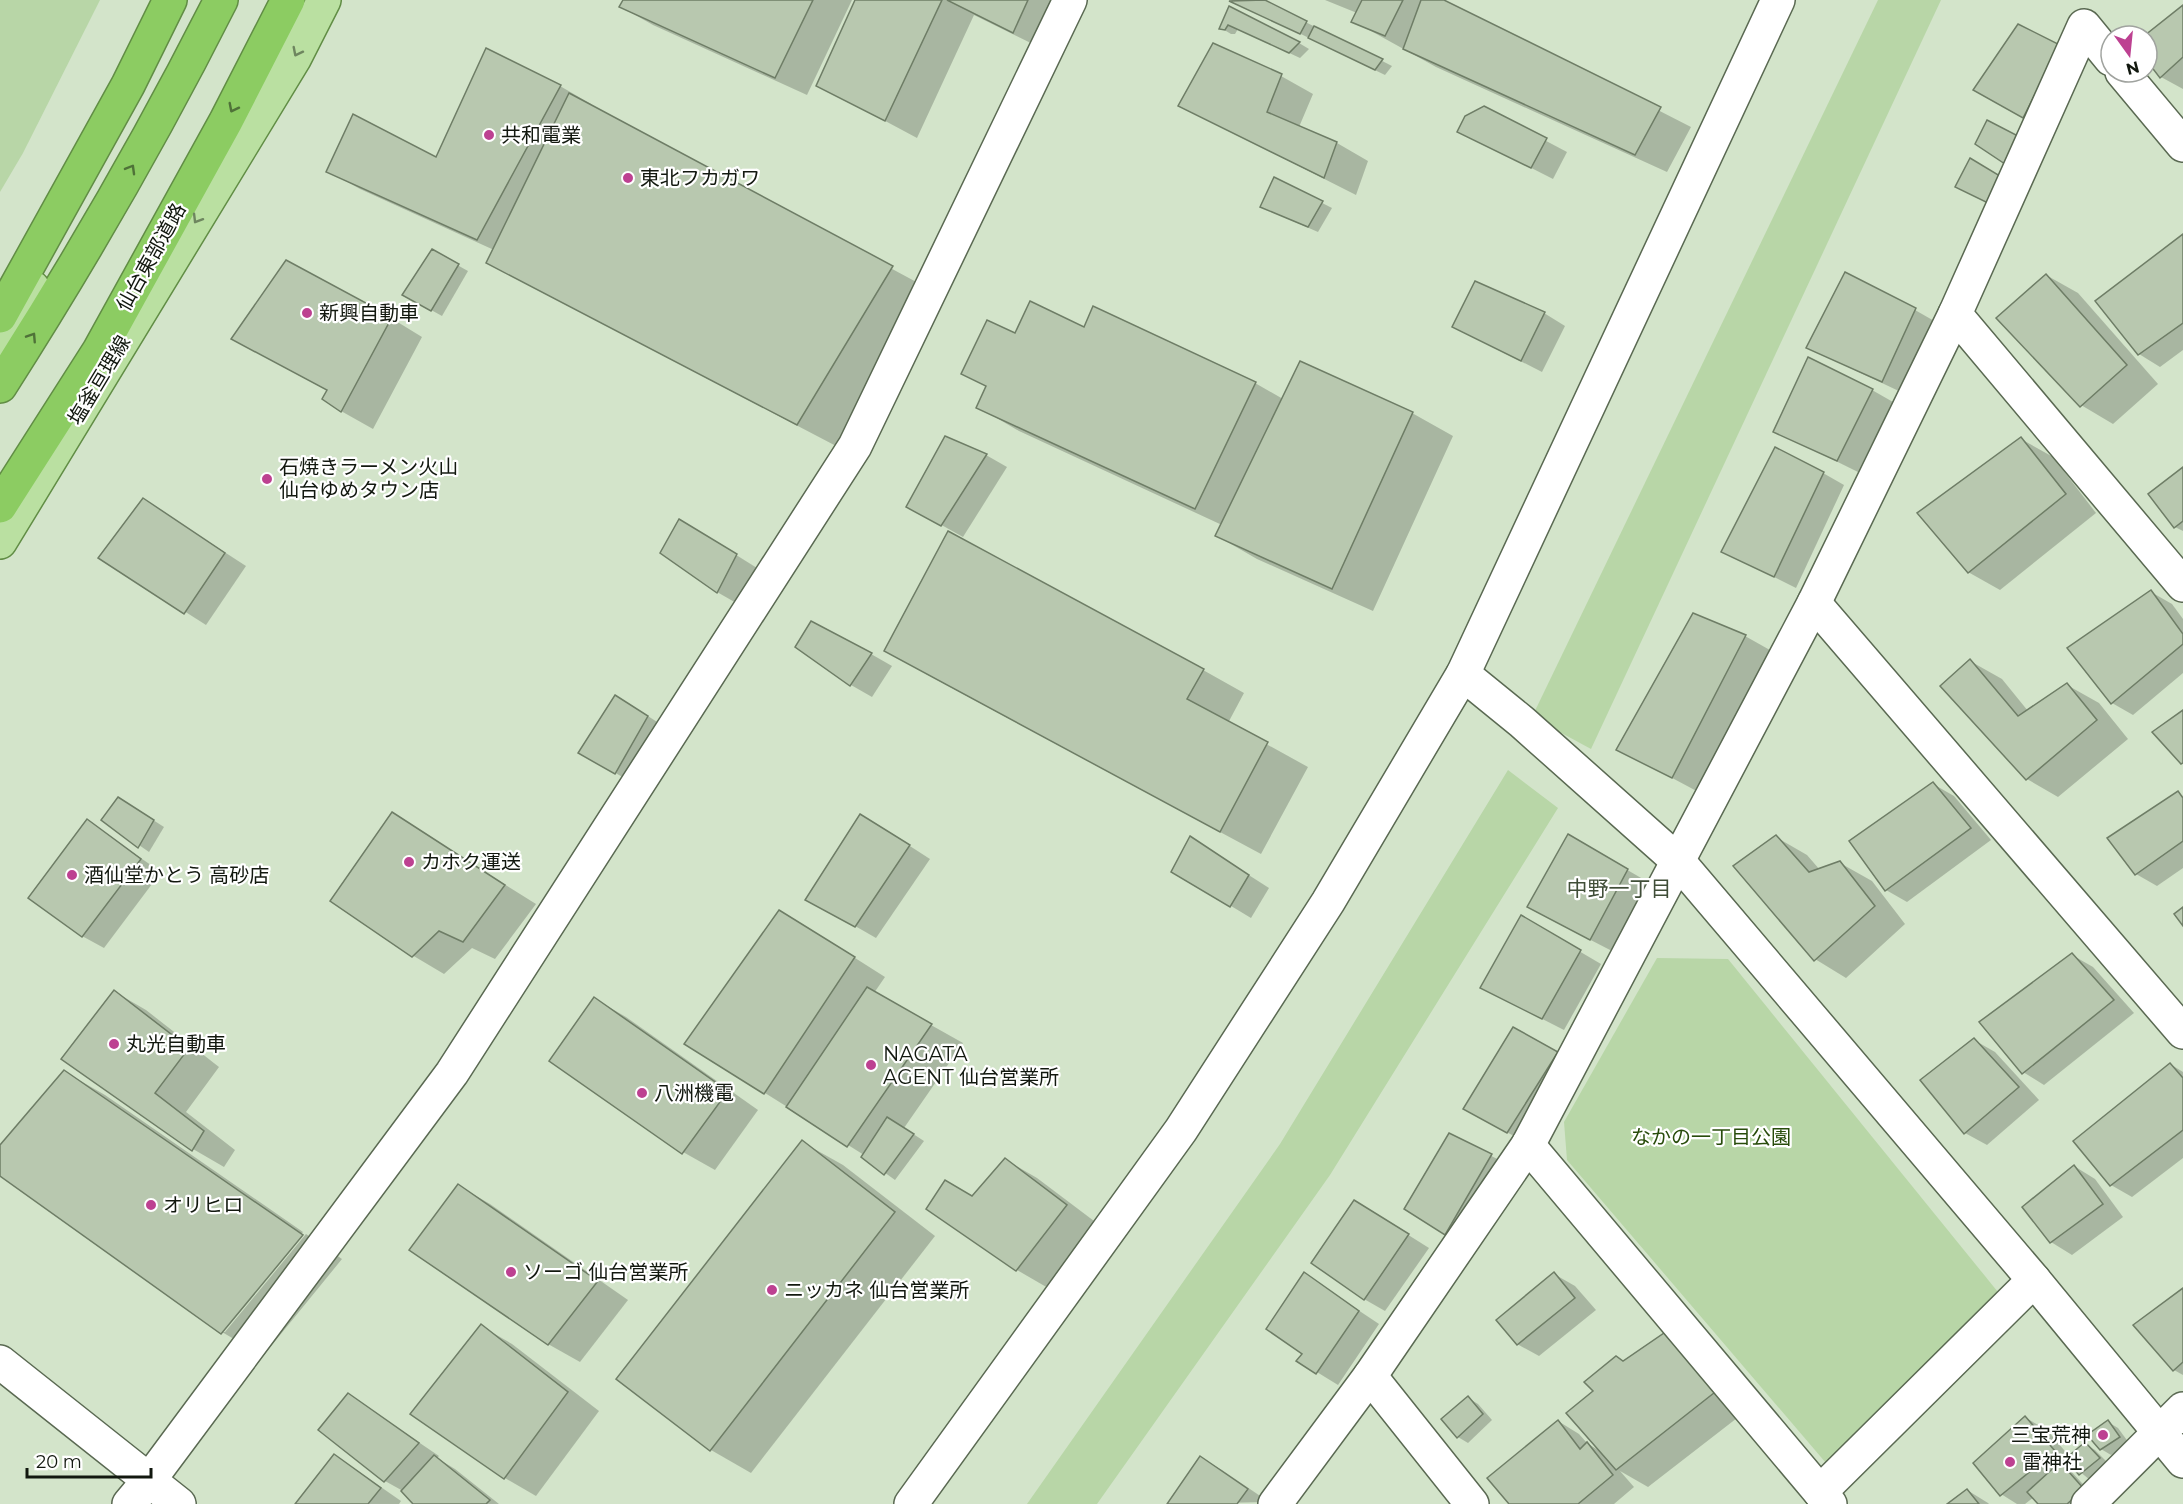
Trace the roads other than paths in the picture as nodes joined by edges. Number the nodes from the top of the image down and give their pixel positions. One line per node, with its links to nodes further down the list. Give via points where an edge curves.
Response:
1 (170, 0): 12 (highway, via 128,85)
2 (187, 0): 13 (main road)
3 (221, 0): 14 (highway, one-way to 3, via 168,105)
4 (288, 0): 15 (highway, 仙台東部道路, one-way to 15, via 99,351)
5 (324, 0): 16 (main road, 塩釜亘理線, one-way to 16, via 294,59)
6 (1070, 0): 29 (street, via 855,446 452,1073)
7 (1778, 0): 19 (street)
8 (2099, 44): 11 (street, via 2084,26)
9 (2132, 84): 10 (street)
10 (2183, 145)
11 (1954, 315): 17 (street); 18 (street)
12 (0, 316)
13 (0, 347)
14 (0, 386)
15 (0, 506)
16 (0, 542)
17 (2183, 585)
18 (1814, 603): 20 (street); 21 (street)
19 (1462, 674): 20 (street); 33 (street, via 1329,902 1181,1130)
20 (1678, 861): 22 (street); 23 (street)
21 (2183, 1032)
22 (1528, 1145): 25 (street); 30 (street)
23 (2034, 1280): 27 (street); 30 (street)
24 (0, 1362): 29 (street)
25 (1370, 1376): 34 (street); 35 (street)
26 (2183, 1409): 27 (street)
27 (2160, 1433): 28 (street); 36 (street)
28 (2183, 1461)
29 (150, 1479): 31 (street); 32 (street)
30 (1825, 1498)
31 (129, 1504)
32 (179, 1504)
33 (911, 1504)
34 (1275, 1504)
35 (1472, 1504)
36 (2088, 1504)

